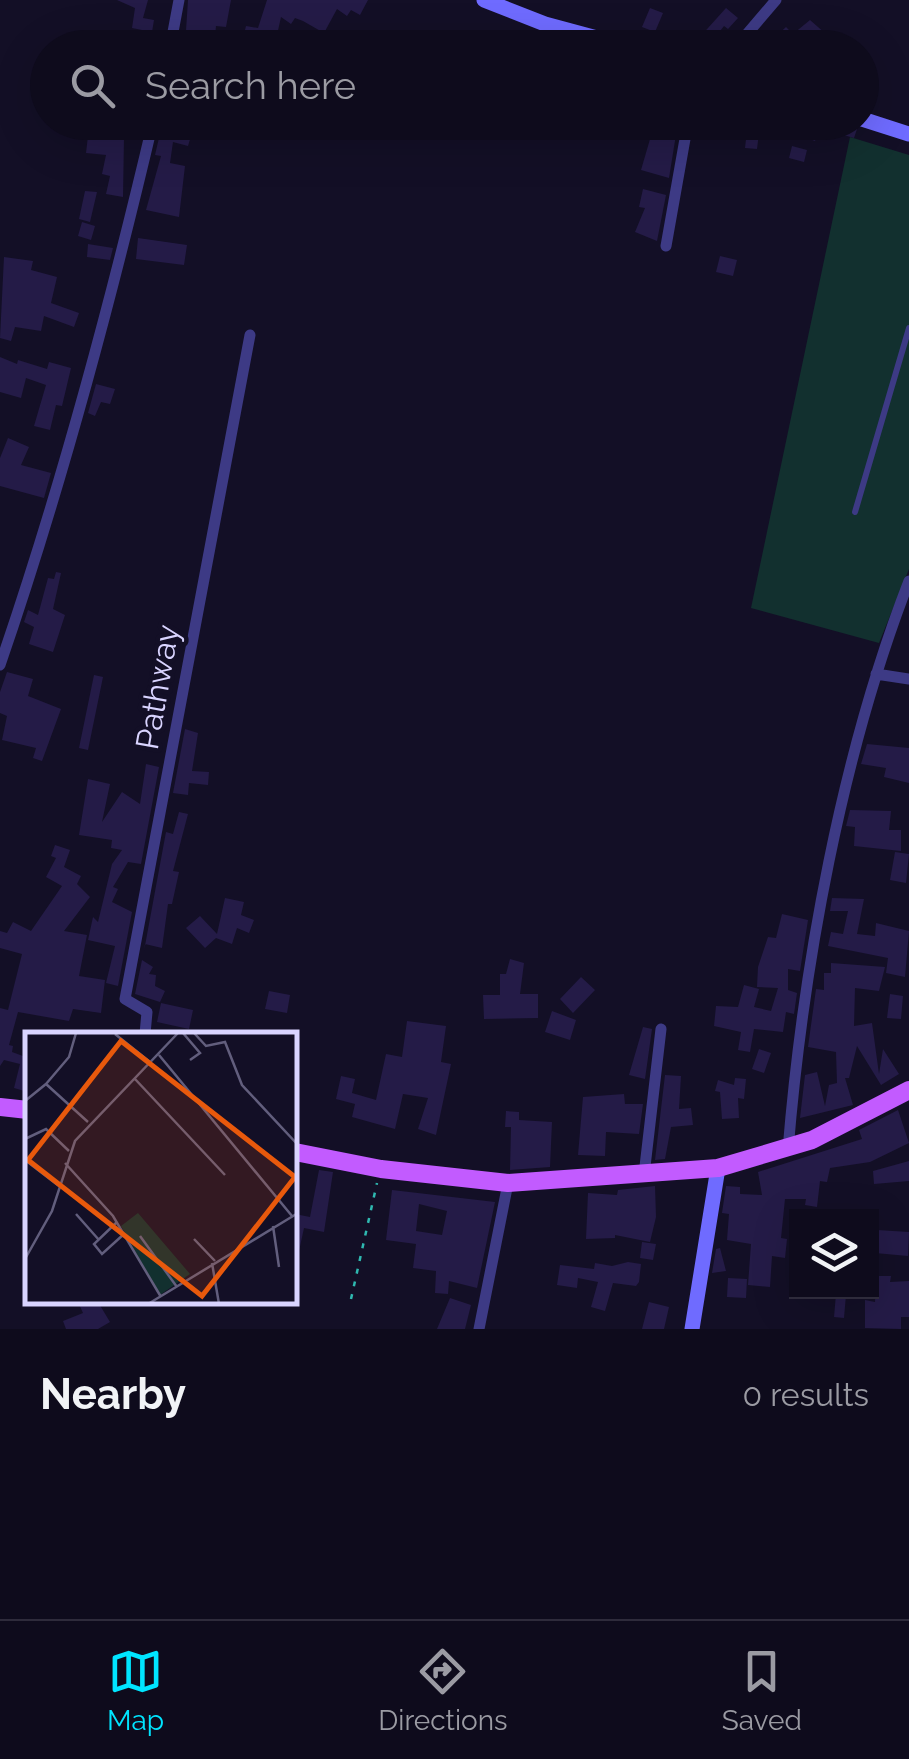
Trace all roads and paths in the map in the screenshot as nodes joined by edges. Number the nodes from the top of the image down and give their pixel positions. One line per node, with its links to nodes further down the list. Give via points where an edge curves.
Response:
1 (179, 0): 4 (street)
2 (484, 0): 5 (street)
3 (776, 0): 6 (street)
4 (173, 30)
5 (567, 30)
6 (750, 30)
7 (879, 124): 8 (street)
8 (909, 134)
9 (149, 140): 17 (street, via 35,566)
10 (685, 140): 11 (street)
11 (666, 246)
12 (909, 328): 14 (lane)
13 (250, 335): 21 (street, Pathway, via 125,999 147,1012)
14 (855, 512)
15 (909, 581): 16 (street)
16 (906, 598): 18 (street)
17 (0, 665)
18 (876, 674): 19 (street); 25 (street, via 809,980)
19 (909, 678)
20 (661, 1029): 29 (street)
21 (145, 1032)
22 (909, 1090): 25 (main road)
23 (0, 1107): 24 (main road)
24 (25, 1110)
25 (788, 1150): 27 (main road)
26 (298, 1153): 28 (main road)
27 (718, 1168): 29 (main road); 33 (street)
28 (380, 1169): 30 (main road); 31 (path)
29 (644, 1176): 30 (main road)
30 (508, 1183): 32 (street)
31 (351, 1299)
32 (479, 1329)
33 (692, 1329)

